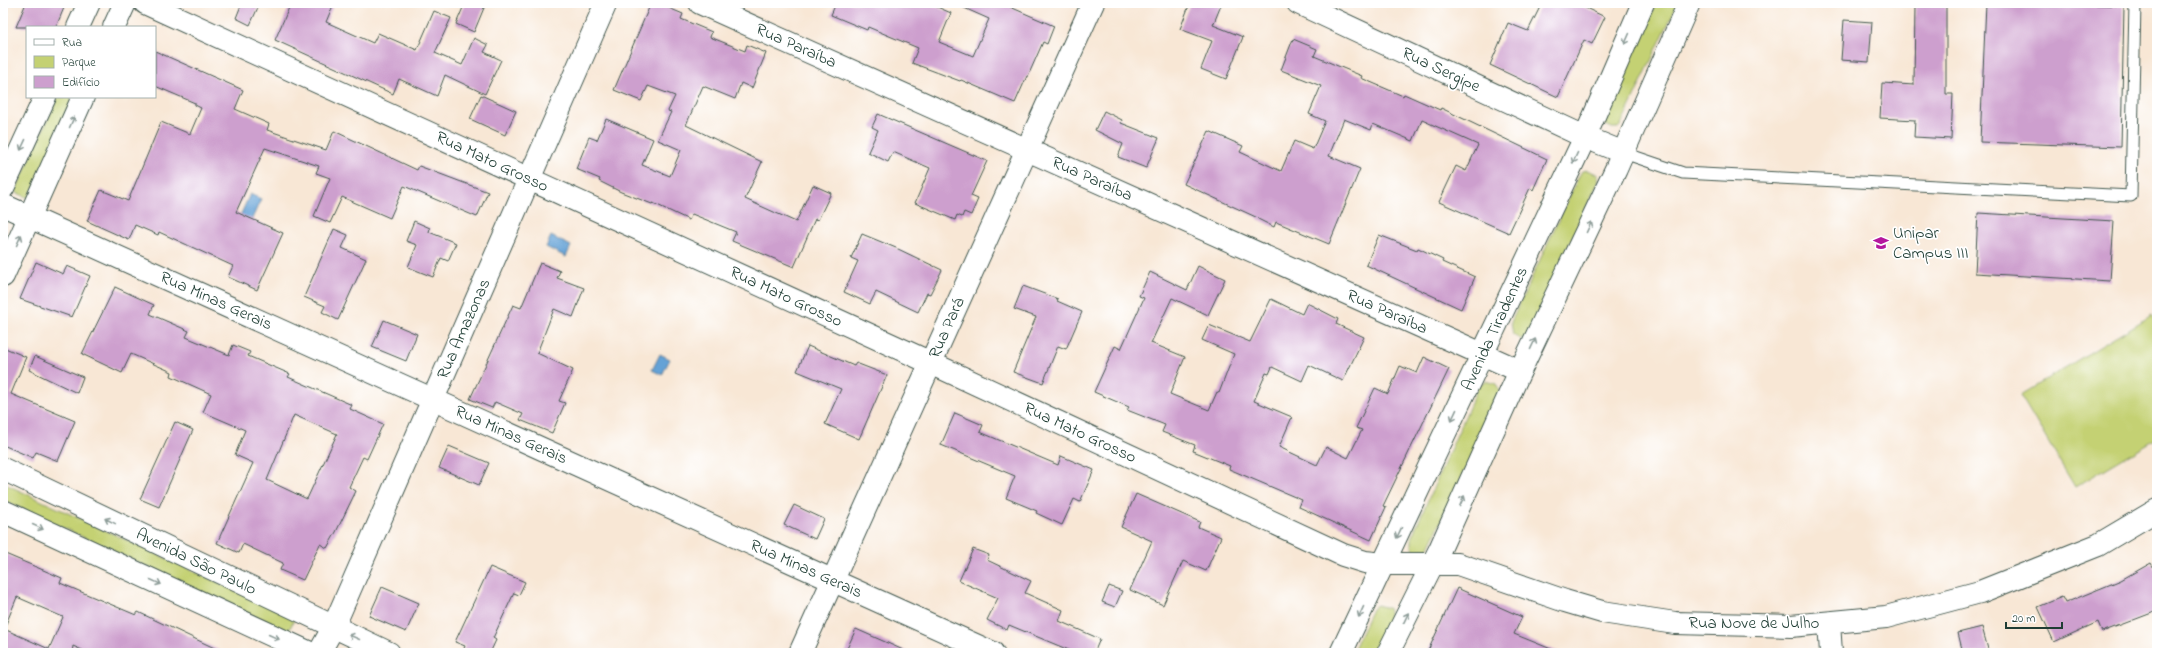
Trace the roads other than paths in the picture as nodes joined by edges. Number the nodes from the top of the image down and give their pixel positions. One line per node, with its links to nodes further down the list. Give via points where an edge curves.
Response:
1 (89, 3): 11 (street)
2 (125, 3): 12 (street)
3 (145, 3): 18 (street, Rua Mato Grosso)
4 (606, 3): 18 (street, Rua Amazonas)
5 (700, 3): 16 (street, Rua Paraíba)
6 (1093, 3): 16 (street, Rua Pará)
7 (1298, 3): 15 (street, Rua Sergipe)
8 (1643, 3): 15 (street, Avenida Tiradentes, one-way to 15)
9 (1689, 3): 17 (street)
10 (2135, 3): 17 (lane, via 2131,196 1683,173)
11 (78, 26)
12 (114, 26)
13 (45, 98): 19 (street, one-way to 19)
14 (83, 98): 21 (street, one-way to 14)
15 (1585, 137): 17 (street, Rua Sergipe); 23 (street, Avenida Tiradentes, one-way to 23)
16 (1027, 150): 23 (street, Rua Paraíba); 24 (street, Rua Pará)
17 (1624, 153): 25 (street, one-way to 17)
18 (530, 179): 24 (street, Rua Mato Grosso); 26 (street, Rua Amazonas)
19 (3, 188)
20 (3, 205): 21 (street, Rua Minas Gerais)
21 (30, 217): 22 (street, one-way to 21); 26 (street, Rua Minas Gerais)
22 (3, 276)
23 (1483, 355): 25 (street, Rua Paraíba); 31 (street, Avenida Tiradentes, one-way to 31)
24 (931, 363): 31 (street, Rua Mato Grosso, via 1343,555 1365,562); 32 (street, Rua Pará)
25 (1520, 371): 30 (street, one-way to 25)
26 (433, 400): 32 (street, Rua Minas Gerais); 34 (street, Rua Amazonas)
27 (3, 470): 34 (street, Avenida São Paulo, one-way to 27)
28 (2157, 510): 33 (street, Rua Nove de Julho, via 2098,544 1980,592 1886,617)
29 (3, 511): 35 (street, Avenida São Paulo, one-way to 35)
30 (1433, 563): 31 (street, Rua Mato Grosso); 33 (street, Rua Nove de Julho, via 1458,564 1565,601 1617,614 1675,623 1791,626); 41 (street, one-way to 30)
31 (1384, 564): 40 (street, Avenida Tiradentes, one-way to 40)
32 (833, 581): 38 (street, Rua Pará); 39 (street, Rua Minas Gerais)
33 (1829, 623): 42 (street)
34 (333, 628): 36 (street, Rua Amazonas); 37 (street, Avenida São Paulo, one-way to 34)
35 (310, 653)
36 (319, 653)
37 (389, 653)
38 (800, 653)
39 (992, 653)
40 (1342, 653)
41 (1388, 653)
42 (1831, 653)

